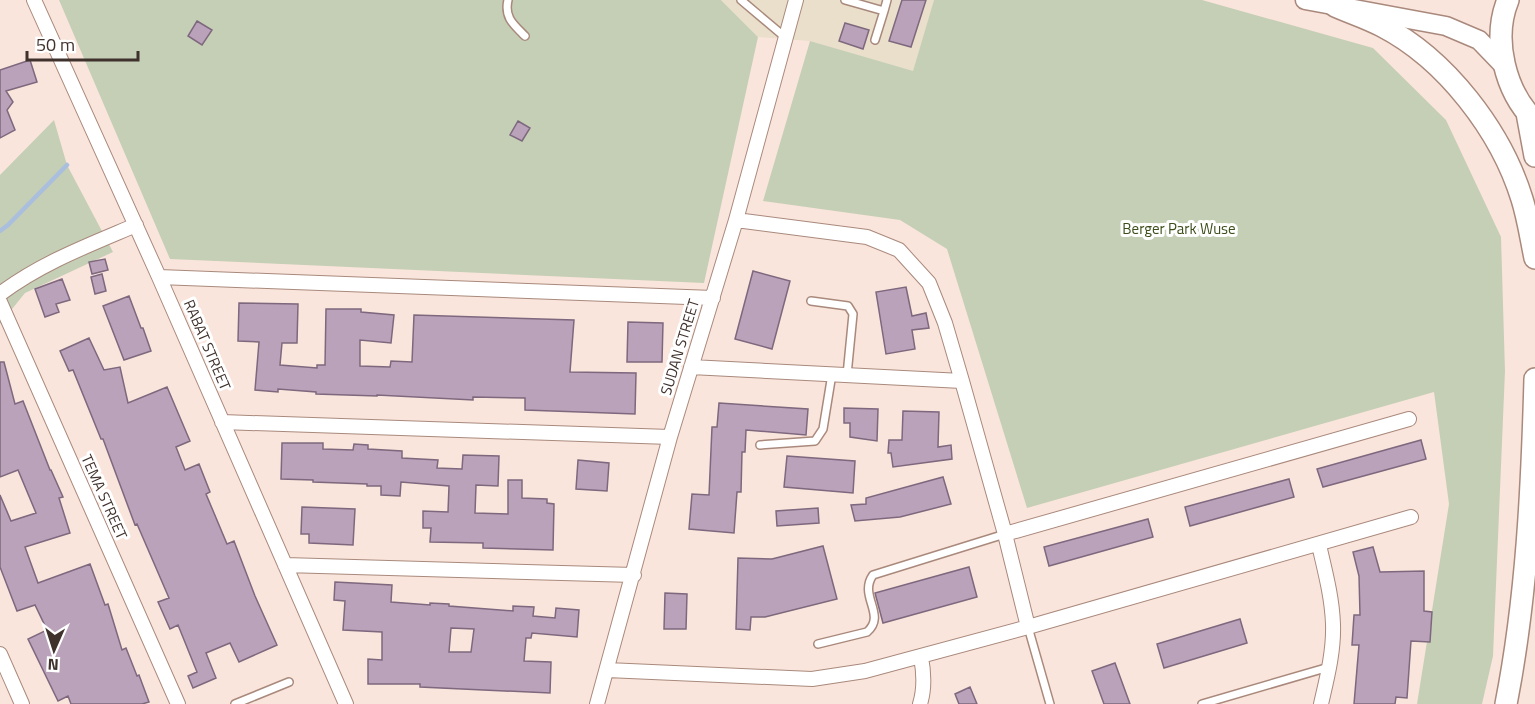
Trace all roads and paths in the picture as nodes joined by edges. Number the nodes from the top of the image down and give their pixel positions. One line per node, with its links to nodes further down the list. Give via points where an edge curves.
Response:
1 (34, 0): 18 (street, RABAT STREET)
2 (508, 0): 11 (lane, via 506,11 510,21)
3 (741, 0): 12 (lane)
4 (796, 0): 12 (street, SUDAN STREET)
5 (845, 0): 10 (lane)
6 (887, 0): 10 (lane)
7 (1305, 0): 9 (main road)
8 (1508, 0): 14 (highway, via 1502,36)
9 (1335, 6): 14 (main road, via 1446,26 1479,40); 19 (highway, via 1408,42 1473,104 1508,163 1522,200)
10 (884, 11): 13 (lane)
11 (525, 36)
12 (786, 38): 17 (street, SUDAN STREET)
13 (875, 40)
14 (1505, 67): 15 (highway, via 1514,91)
15 (1531, 117): 16 (highway)
16 (1535, 156)
17 (736, 220): 22 (street, SUDAN STREET); 29 (street, via 867,237 899,250 928,283)
18 (136, 225): 20 (street, RABAT STREET); 21 (street, via 52,261)
19 (1535, 258)
20 (159, 277): 22 (street); 31 (street, RABAT STREET)
21 (0, 294)
22 (713, 298): 25 (street, SUDAN STREET)
23 (811, 302): 27 (lane, via 851,309)
24 (0, 303): 47 (street, TEMA STREET)
25 (691, 367): 26 (street); 32 (street, SUDAN STREET)
26 (832, 374): 27 (street); 33 (lane, via 823,429 815,441)
27 (847, 375): 29 (street)
28 (1535, 379): 55 (highway, via 1527,539 1517,651)
29 (962, 381): 35 (street)
30 (1409, 419): 35 (street)
31 (222, 422): 32 (street); 37 (street, RABAT STREET)
32 (670, 437): 38 (street, SUDAN STREET)
33 (760, 445)
34 (1411, 517): 36 (street)
35 (1005, 534): 39 (street); 40 (lane, via 873,575 868,582 873,626 867,632)
36 (1319, 545): 39 (street); 43 (street, via 1330,591 1333,626)
37 (285, 565): 38 (street); 49 (street, RABAT STREET)
38 (634, 575): 44 (street, SUDAN STREET)
39 (1028, 627): 42 (street); 52 (lane)
40 (818, 644)
41 (0, 654): 46 (street)
42 (921, 657): 44 (street, via 812,679); 51 (street, via 924,674)
43 (1329, 667): 53 (lane); 54 (street)
44 (607, 670): 50 (street, SUDAN STREET)
45 (290, 682): 48 (lane)
46 (22, 704)
47 (178, 704)
48 (235, 704)
49 (346, 704)
50 (597, 704)
51 (920, 704)
52 (1050, 704)
53 (1202, 704)
54 (1321, 704)
55 (1506, 704)

